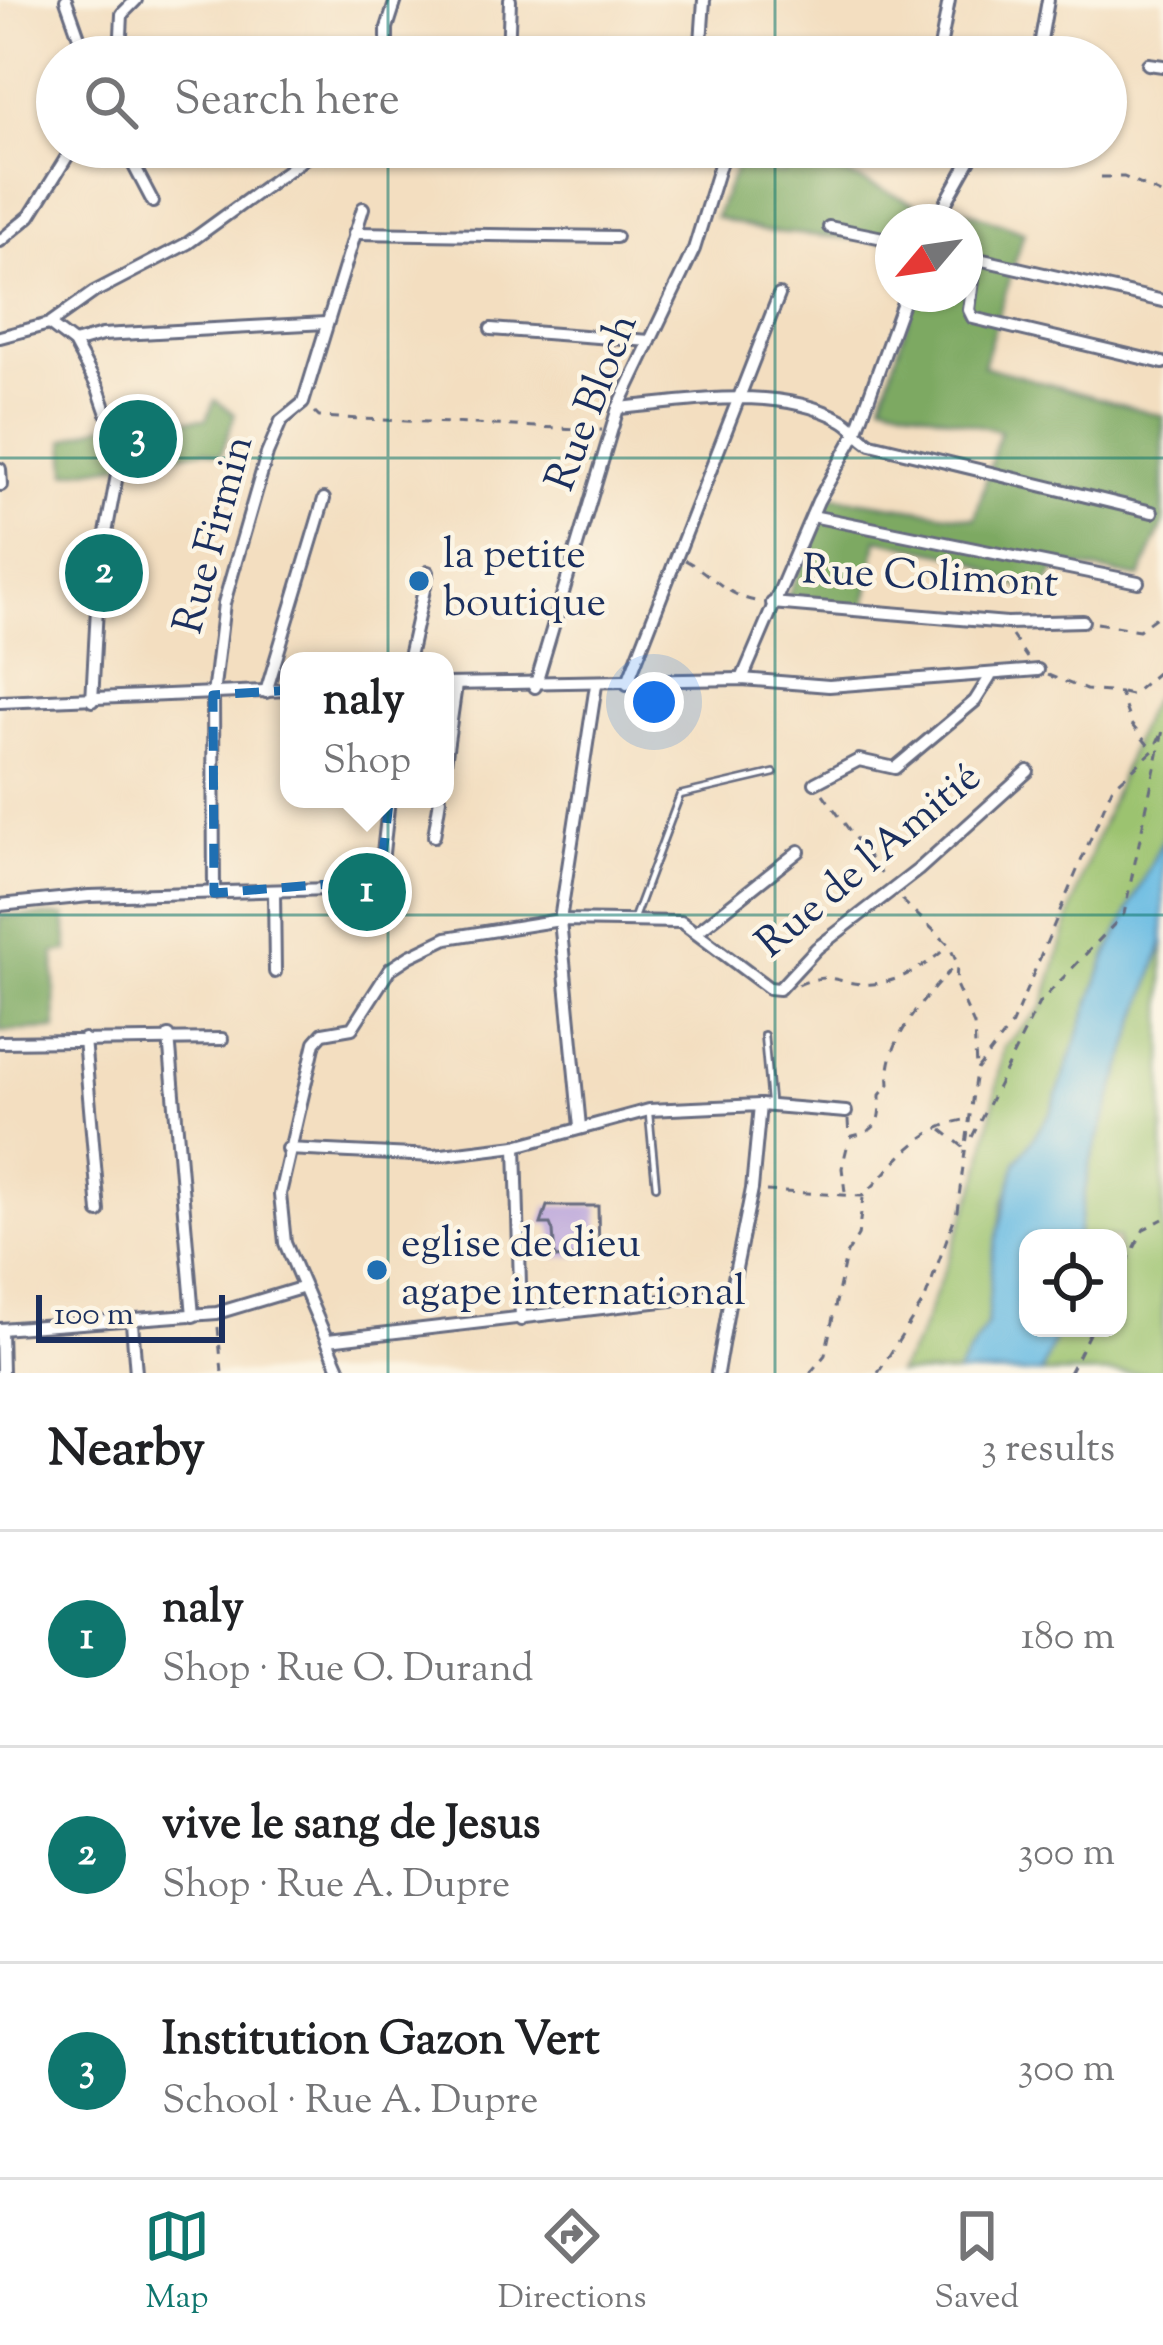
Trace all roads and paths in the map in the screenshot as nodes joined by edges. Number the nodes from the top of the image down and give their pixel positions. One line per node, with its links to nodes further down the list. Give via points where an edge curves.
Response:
1 (66, 0): 8 (street)
2 (136, 0): 9 (street, via 122,14)
3 (396, 0): 10 (street)
4 (510, 0): 11 (street)
5 (704, 0): 12 (street)
6 (949, 0): 13 (street)
7 (1048, 0): 14 (street)
8 (79, 36)
9 (121, 36)
10 (387, 36)
11 (509, 36)
12 (702, 36)
13 (942, 36)
14 (1042, 36)
15 (1148, 64): 16 (street)
16 (1163, 66)
17 (60, 168): 31 (street, via 30,216)
18 (135, 168): 24 (street)
19 (291, 168): 38 (street, via 188,243)
20 (719, 168): 41 (street, Rue Bloch, via 694,249)
21 (965, 168): 25 (street)
22 (1101, 177): 23 (path, via 1124,177)
23 (1163, 195)
24 (153, 202)
25 (945, 204)
26 (363, 208): 28 (street)
27 (829, 227): 29 (street)
28 (354, 233): 30 (street); 37 (street)
29 (875, 236)
30 (616, 237)
31 (0, 241)
32 (983, 261): 34 (street)
33 (779, 295): 44 (street)
34 (1163, 301)
35 (900, 312): 48 (street)
36 (970, 312): 43 (street)
37 (326, 322): 42 (street); 45 (street)
38 (49, 324): 40 (street); 42 (street)
39 (490, 329): 41 (street)
40 (0, 337)
41 (650, 341): 46 (street, Rue Bloch)
42 (74, 343): 74 (street, via 121,454 99,570)
43 (1163, 363)
44 (743, 398): 46 (street); 48 (street, via 837,417); 54 (street)
45 (303, 403): 47 (path, via 320,417); 73 (street, Rue Firmin, via 281,422 267,454 224,603)
46 (618, 408): 47 (street, Rue Bloch)
47 (611, 431): 69 (street, Rue Bloch)
48 (856, 434): 52 (street); 53 (street)
49 (0, 469): 50 (street)
50 (1, 485)
51 (325, 499): 71 (street)
52 (1152, 512)
53 (812, 515): 56 (street); 57 (street)
54 (679, 556): 57 (path, via 705,568 721,589); 66 (street)
55 (428, 572): 61 (street)
56 (1138, 582)
57 (772, 603): 60 (street, Rue Colimont); 65 (street)
58 (1163, 612): 59 (path, via 1139,630)
59 (1083, 621): 60 (street, Rue Colimont)
60 (1007, 623): 63 (path)
61 (410, 652)
62 (1163, 668): 72 (path, via 1131,695)
63 (1038, 670): 64 (street); 72 (path, via 1086,690)
64 (990, 677): 65 (street, via 829,686); 81 (street, via 976,701 895,768 859,760)
65 (742, 679): 66 (street)
66 (627, 684): 68 (street)
67 (454, 685): 69 (street)
68 (596, 685): 69 (street); 91 (street)
69 (535, 687)
70 (280, 691): 71 (street)
71 (266, 692): 73 (street)
72 (1120, 693): 78 (path)
73 (213, 694): 74 (street); 88 (street, Rue Firmin)
74 (92, 700): 75 (street)
75 (0, 702)
76 (1163, 730): 77 (path)
77 (1160, 736): 78 (path); 111 (path, via 1124,914 1039,1003)
78 (1153, 751): 102 (path, via 1112,788 1012,1024)
79 (1028, 771): 86 (street, Rue de l'Amitié)
80 (774, 773): 90 (lane, via 678,797)
81 (815, 783): 86 (path)
82 (388, 808): 87 (street, via 375,885)
83 (439, 808): 84 (street)
84 (434, 836)
85 (800, 851): 92 (street)
86 (893, 890): 93 (path); 96 (street, Rue de l'Amitié, via 817,948)
87 (274, 891): 88 (street); 95 (street)
88 (214, 893): 89 (street)
89 (0, 905)
90 (634, 918): 91 (street, Rue de l'Amitié); 92 (street, Rue de l'Amitié, via 675,920)
91 (560, 920): 107 (street); 112 (street, Rue de l'Amitié, via 447,938 390,969 352,1028 315,1042)
92 (697, 932): 96 (street, Rue de l'Amitié, via 770,988)
93 (949, 945): 94 (path); 96 (path, via 924,968 865,985 823,975)
94 (957, 963): 102 (path, via 956,985 974,1024); 109 (path, via 901,1035 880,1095 880,1123)
95 (275, 972)
96 (785, 985)
97 (764, 1035): 103 (lane)
98 (169, 1036): 99 (street); 100 (street); 123 (street)
99 (84, 1039): 101 (street); 117 (street)
100 (222, 1039)
101 (0, 1042)
102 (976, 1071): 106 (path)
103 (765, 1104): 104 (street); 105 (street); 114 (street)
104 (649, 1110): 107 (street); 113 (lane)
105 (846, 1112): 109 (path)
106 (971, 1119): 108 (path); 111 (path)
107 (580, 1126): 110 (street)
108 (940, 1129): 111 (path); 116 (path, via 910,1144)
109 (850, 1137): 115 (path)
110 (516, 1146): 112 (street, via 434,1156); 124 (street)
111 (969, 1148): 135 (path, via 957,1211 925,1299)
112 (286, 1150): 120 (street, via 283,1226)
113 (656, 1186)
114 (752, 1189): 115 (path, via 827,1198); 121 (street)
115 (845, 1192): 116 (path)
116 (863, 1196): 134 (path, via 825,1355)
117 (99, 1212)
118 (1163, 1219): 119 (path, via 1144,1229)
119 (1127, 1262)
120 (301, 1288): 122 (street); 128 (street)
121 (731, 1293): 124 (street); 133 (street)
122 (217, 1313): 123 (street); 131 (path)
123 (193, 1316): 125 (street)
124 (521, 1320): 128 (street)
125 (131, 1323): 126 (street); 130 (street)
126 (0, 1329): 129 (street)
127 (1088, 1337): 136 (path)
128 (328, 1340): 132 (street)
129 (2, 1373)
130 (136, 1373)
131 (222, 1373)
132 (341, 1373)
133 (717, 1373)
134 (810, 1373)
135 (878, 1373)
136 (1070, 1373)

